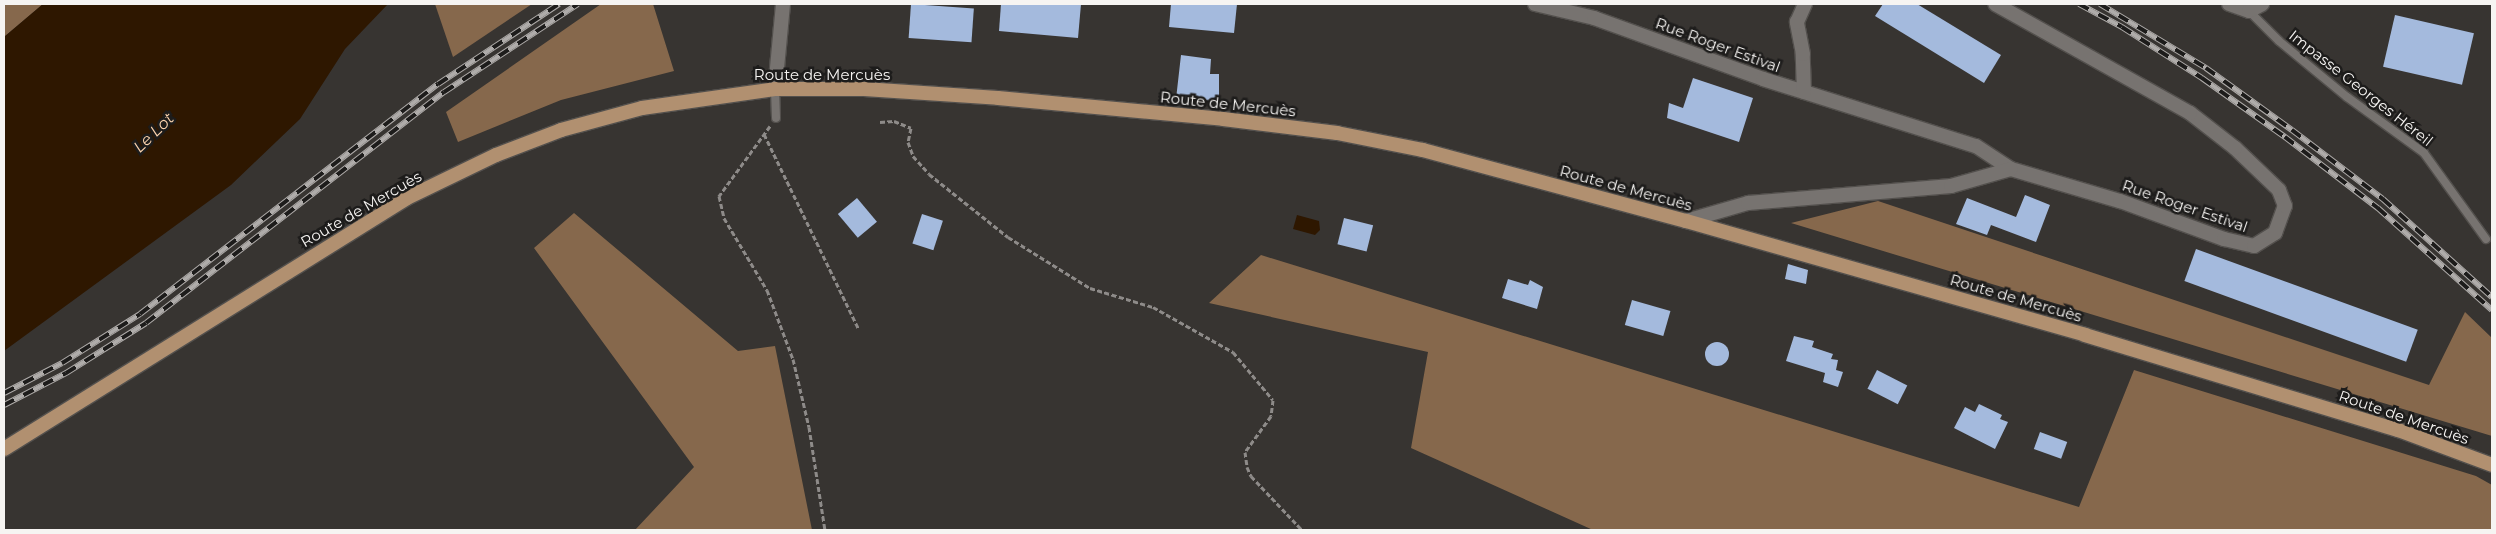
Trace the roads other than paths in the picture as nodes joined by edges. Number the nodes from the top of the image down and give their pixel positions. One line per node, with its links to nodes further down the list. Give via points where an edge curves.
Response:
1 (783, 4): 8 (street)
2 (1535, 4): 9 (street, Rue Roger Estival, via 1594,18)
3 (1804, 4): 9 (street, Rue Roger Estival, via 1797,22)
4 (1995, 4): 11 (street, Rue Roger Estival, via 2190,113 2235,148 2279,190 2285,206 2275,233 2254,246)
5 (2229, 4): 7 (street)
6 (2262, 4): 7 (street)
7 (2249, 12): 13 (lane, Impasse Georges Héreil, via 2340,91 2424,153)
8 (775, 89): 10 (lane); 12 (main road, Route de Mercuès, via 864,89 998,98 1337,133 1423,150); 14 (main road, Route de Mercuès, via 642,108 561,130 496,155 405,199)
9 (1804, 92): 11 (street, Rue Roger Estival, via 1976,146)
10 (776, 118)
11 (2011, 169): 12 (street, via 1951,186 1748,203)
12 (1686, 221): 15 (main road, Route de Mercuès, via 2085,335 2398,430)
13 (2486, 239)
14 (4, 449)
15 (2492, 464)

